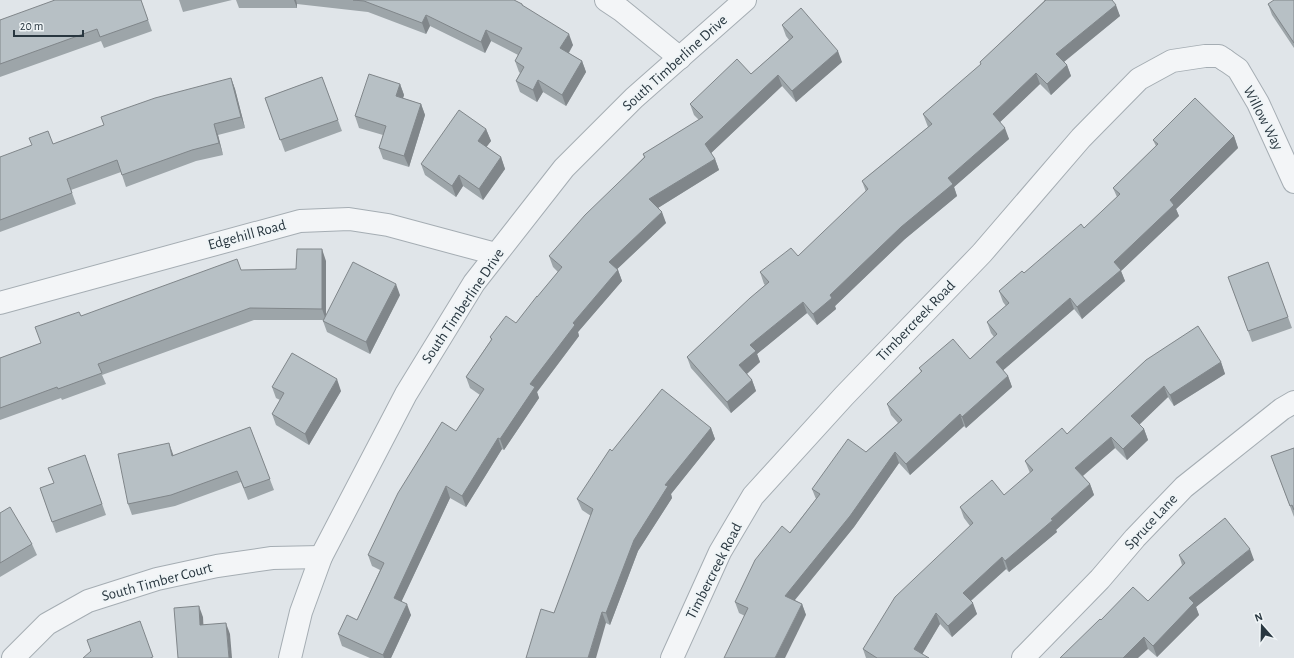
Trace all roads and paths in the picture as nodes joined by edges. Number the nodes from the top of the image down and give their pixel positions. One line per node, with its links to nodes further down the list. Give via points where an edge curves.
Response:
1 (606, 0): 3 (street)
2 (745, 0): 3 (street, South Timberline Drive)
3 (680, 58): 6 (street, South Timberline Drive, via 634,98 564,168)
4 (1225, 60): 5 (street, Willow Way, via 1238,69 1258,103); 12 (street, Timbercreek Road, via 1219,56 1205,56 1172,61 1139,79 1081,138 982,253 844,396 753,496 720,552)
5 (1294, 182)
6 (496, 254): 7 (street, Edgehill Road, via 388,225 349,219 300,221); 9 (street, South Timberline Drive, via 474,283 406,394)
7 (0, 303)
8 (1294, 402): 13 (street, Spruce Lane, via 1184,487)
9 (321, 557): 10 (street, South Timber Court, via 272,558 217,566 157,579 88,600 47,624); 11 (street, South Timberline Drive, via 301,612)
10 (13, 658)
11 (290, 658)
12 (672, 658)
13 (1023, 658)

